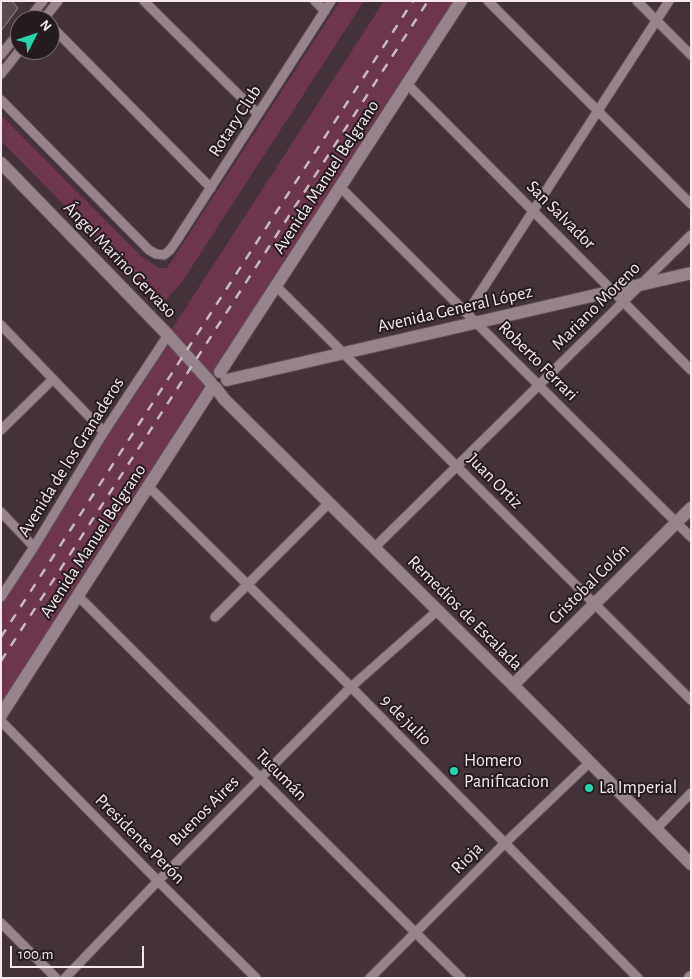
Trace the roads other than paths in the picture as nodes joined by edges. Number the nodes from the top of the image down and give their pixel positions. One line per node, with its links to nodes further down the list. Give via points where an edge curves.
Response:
1 (144, 1): 19 (street)
2 (315, 1): 8 (street)
3 (331, 1): 8 (street, Rotary Club)
4 (461, 1): 16 (main road, Avenida Manuel Belgrano)
5 (488, 1): 18 (street)
6 (637, 1): 9 (street)
7 (669, 1): 9 (street)
8 (325, 10): 19 (street, Rotary Club)
9 (656, 21): 13 (street); 18 (street)
10 (60, 36): 22 (street)
11 (10, 44): 12 (street)
12 (1, 55)
13 (691, 55)
14 (12, 60): 15 (street)
15 (1, 74)
16 (407, 84): 21 (main road, Avenida Manuel Belgrano); 24 (street, San Salvador)
17 (1, 100): 22 (street, Rotary Club, via 156,254 164,255 170,250)
18 (599, 112): 23 (street); 24 (street)
19 (258, 114): 22 (street, Rotary Club)
20 (1, 163): 33 (main road, Ángel Marino Gervaso)
21 (340, 186): 28 (main road, Avenida Manuel Belgrano); 31 (street, Roberto Ferrari)
22 (211, 188)
23 (691, 204)
24 (534, 211): 29 (street, San Salvador); 31 (street)
25 (691, 235): 27 (street, Mariano Moreno)
26 (691, 272): 27 (main road, Avenida General López)
27 (641, 285): 29 (main road, Avenida General López); 30 (street, Mariano Moreno)
28 (276, 286): 34 (street, Juan Ortiz); 36 (main road, Avenida Manuel Belgrano)
29 (612, 290): 30 (street, San Salvador); 31 (main road, Avenida General López)
30 (623, 302): 35 (street, San Salvador); 39 (street, Mariano Moreno)
31 (471, 318): 34 (main road, Avenida General López); 39 (street, Roberto Ferrari)
32 (1, 325): 37 (street)
33 (168, 335): 38 (main road, Ángel Marino Gervaso); 41 (street, Avenida de los Granaderos)
34 (343, 352): 36 (main road, Avenida General López); 42 (street, Juan Ortiz)
35 (691, 370)
36 (224, 376): 38 (main road, via 224,386)
37 (52, 379): 40 (street); 41 (street)
38 (213, 385): 43 (main road, Avenida Manuel Belgrano); 44 (main road, Remedios de Escalada)
39 (539, 385): 42 (street, Mariano Moreno); 47 (street, Roberto Ferrari)
40 (1, 430)
41 (104, 432): 49 (street, Avenida de los Granaderos)
42 (457, 466): 50 (street, Mariano Moreno); 54 (street, Juan Ortiz)
43 (149, 487): 51 (street, 9 de julio); 52 (main road, Avenida Manuel Belgrano)
44 (329, 503): 50 (main road, Remedios de Escalada); 51 (street)
45 (691, 508): 47 (main road, Cristobal Colón)
46 (1, 512): 49 (street)
47 (676, 523): 48 (street, Roberto Ferrari); 54 (main road, Cristobal Colón)
48 (691, 537)
49 (34, 546): 53 (street, Avenida de los Granaderos)
50 (374, 548): 55 (main road, Remedios de Escalada)
51 (247, 585): 56 (street); 58 (street, 9 de julio)
52 (78, 596): 60 (main road, Avenida Manuel Belgrano); 63 (street, Tucumán)
53 (1, 597)
54 (594, 604): 57 (main road, Cristobal Colón); 59 (street, Juan Ortiz)
55 (437, 611): 57 (main road, Remedios de Escalada); 58 (street, Buenos Aires)
56 (214, 617)
57 (513, 685): 62 (main road, Remedios de Escalada)
58 (351, 687): 63 (street, Buenos Aires); 66 (street, 9 de julio)
59 (691, 700)
60 (1, 715)
61 (1, 721): 68 (street, Presidente Perón)
62 (590, 762): 65 (main road, Remedios de Escalada); 66 (street, Rioja)
63 (261, 778): 68 (street, Buenos Aires); 70 (street, Tucumán)
64 (691, 794): 65 (street)
65 (656, 828): 67 (main road, Remedios de Escalada)
66 (505, 843): 70 (street, Rioja); 76 (street, 9 de julio)
67 (691, 864)
68 (158, 881): 72 (street, Buenos Aires); 73 (street, Presidente Perón)
69 (1, 923): 71 (street)
70 (416, 932): 74 (street, Rioja); 75 (street, Tucumán)
71 (56, 978)
72 (65, 978)
73 (256, 978)
74 (370, 978)
75 (461, 978)
76 (638, 978)

